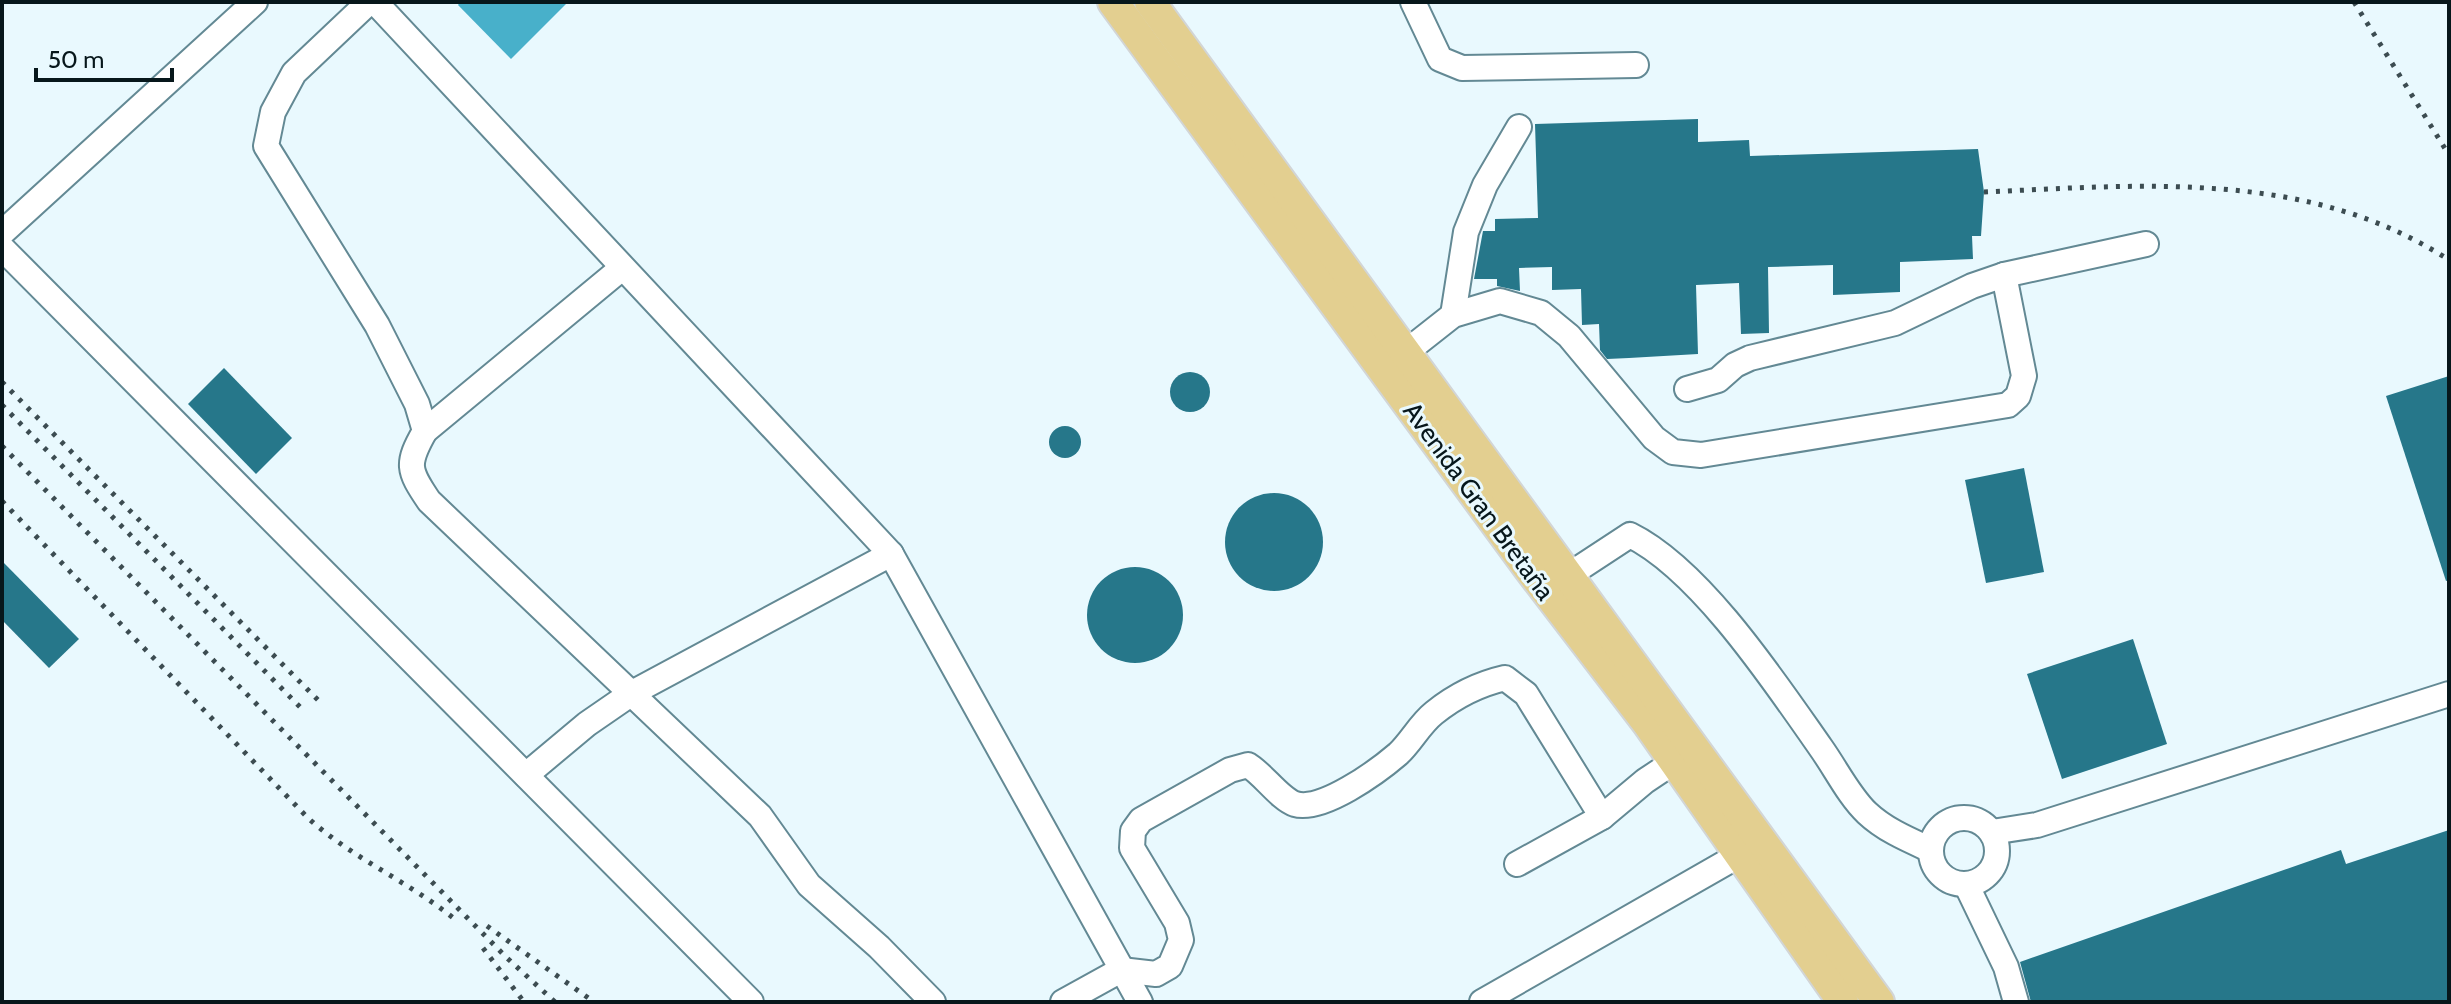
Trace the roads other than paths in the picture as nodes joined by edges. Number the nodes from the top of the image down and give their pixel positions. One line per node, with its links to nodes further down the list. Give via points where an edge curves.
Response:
1 (255, 2): 8 (lane)
2 (372, 2): 11 (lane); 16 (lane, via 294,73 273,112 266,146 377,325)
3 (1113, 2): 21 (main road, Avenida Gran Bretaña)
4 (1150, 2): 14 (main road, Avenida Gran Bretaña)
5 (1413, 2): 6 (lane, via 1440,59 1462,68)
6 (1636, 65)
7 (1519, 127): 13 (lane, via 1485,185 1466,232)
8 (2, 233)
9 (2146, 244): 12 (lane)
10 (2, 248): 22 (lane)
11 (622, 268): 16 (lane); 17 (lane)
12 (2004, 275): 13 (lane, via 2024,376 2018,396 2008,405 1701,455 1673,452 1654,438 1569,336 1541,313 1500,301); 15 (lane, via 1895,323 1750,358 1718,380)
13 (1453, 315): 14 (lane)
14 (1406, 352): 18 (main road, Avenida Gran Bretaña)
15 (1687, 389)
16 (425, 431): 19 (lane, via 412,453 414,478 429,501)
17 (891, 554): 19 (lane); 29 (lane)
18 (1569, 575): 25 (lane, via 1630,535 1647,544 1697,587 1770,676 1866,812 1897,835); 36 (main road, Avenida Gran Bretaña)
19 (632, 693): 22 (lane); 31 (lane, via 760,816 809,885)
20 (2449, 694): 24 (lane, via 2037,825)
21 (1675, 761): 23 (lane); 26 (main road, Avenida Gran Bretaña)
22 (526, 775): 30 (lane)
23 (1602, 817): 27 (lane); 29 (lane, via 1526,694 1505,678 1481,683 1433,714 1398,754 1334,797 1307,805 1292,803 1248,765 1141,820 1133,831 1132,848 1177,923 1181,940 1170,966 1156,974)
24 (1992, 832): 25 (lane, via 1969,818 1955,819 1934,836); 28 (lane, via 1997,845 1990,871)
25 (1931, 850): 28 (lane, via 1941,875)
26 (1741, 854): 34 (lane); 35 (main road, Avenida Gran Bretaña)
27 (1517, 864)
28 (1966, 884): 37 (lane, via 2006,967)
29 (1121, 970): 32 (lane); 33 (lane)
30 (751, 1002)
31 (933, 1002)
32 (1063, 1002)
33 (1140, 1002)
34 (1482, 1002)
35 (1843, 1002)
36 (1879, 1002)
37 (2016, 1002)

